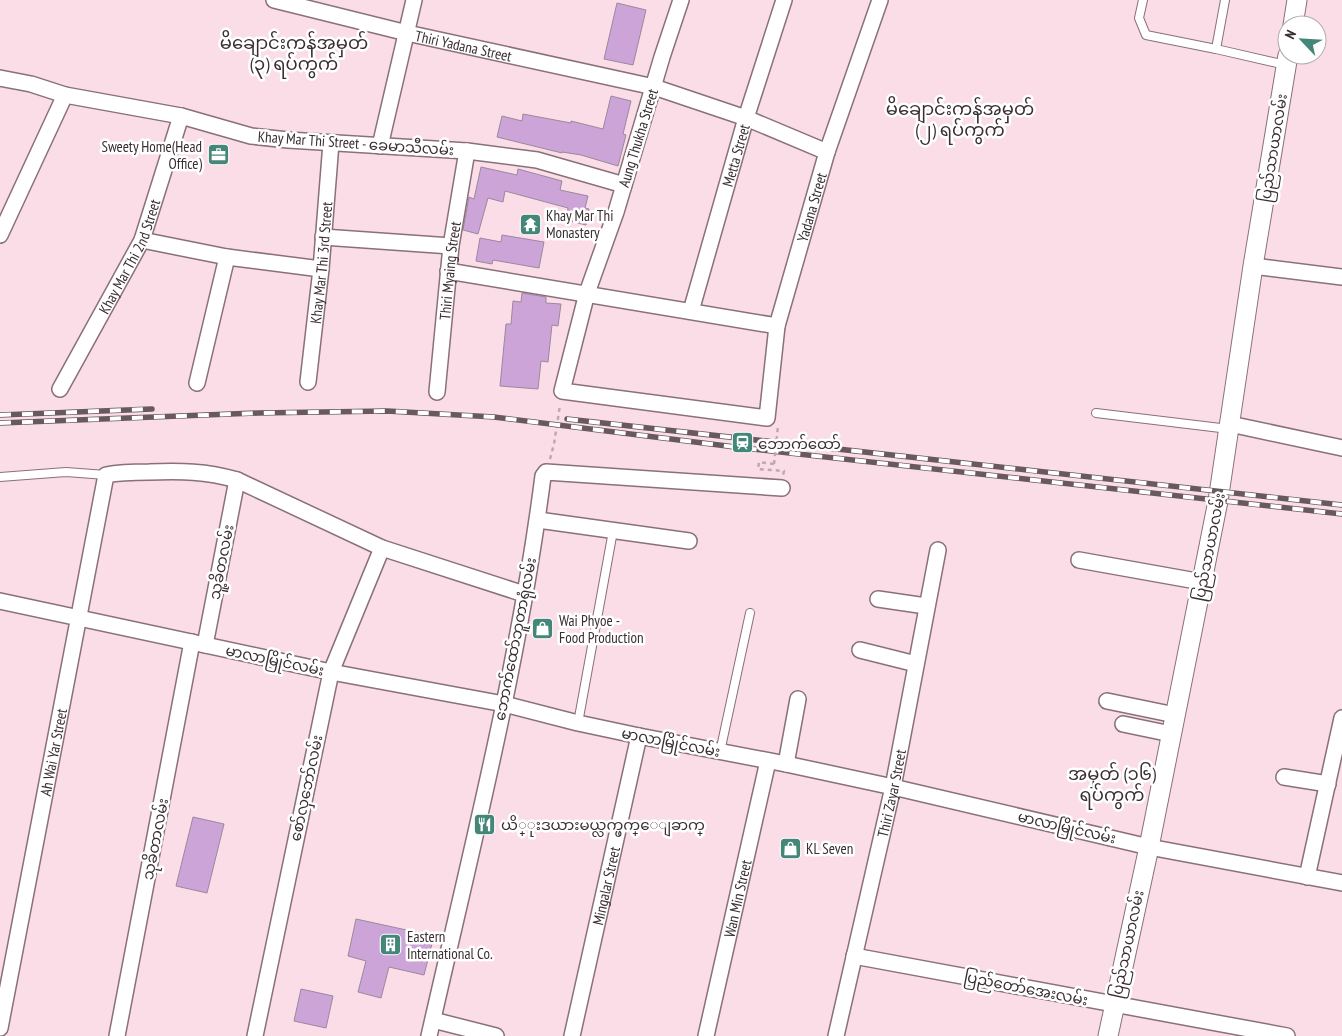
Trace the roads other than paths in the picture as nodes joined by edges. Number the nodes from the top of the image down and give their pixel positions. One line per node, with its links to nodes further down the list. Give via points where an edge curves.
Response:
1 (274, 0): 9 (street, Thiri Yadana Street)
2 (414, 0): 11 (street)
3 (681, 0): 16 (street, Aung Thukha Street)
4 (784, 0): 19 (street, Metta Street)
5 (880, 0): 23 (street, Yadana Street)
6 (1143, 0): 12 (lane, via 1139,18 1146,35)
7 (1225, 0): 12 (lane)
8 (1297, 0): 10 (street)
9 (296, 2): 11 (street, Thiri Yadana Street)
10 (1295, 15)
11 (407, 33): 16 (street, Thiri Yadana Street); 21 (street)
12 (1216, 49): 13 (lane)
13 (1277, 58)
14 (1286, 65): 30 (street, ပြည်သာယာလမ်း)
15 (0, 78): 17 (street, Khay Mar Thi Street - ခေမာသီလမ်း)
16 (654, 87): 19 (street, Thiri Yadana Street); 24 (street, Aung Thukha Street)
17 (66, 95): 18 (street, Khay Mar Thi Street - ခေမာသီလမ်း); 25 (street)
18 (181, 116): 20 (street, Khay Mar Thi Street - ခေမာသီလမ်း, via 251,136); 27 (street, Khay Mar Thi 2nd Street)
19 (746, 118): 23 (street, Thiri Yadana Street); 35 (street, Metta Street)
20 (331, 143): 21 (street, Khay Mar Thi Street - ခေမာသီလမ်း); 26 (street, Khay Mar Thi 3rd Street)
21 (380, 146): 22 (street, Khay Mar Thi Street - ခေမာသီလမ်း)
22 (467, 151): 24 (street, Khay Mar Thi Street - ခေမာသီလမ်း, via 537,160); 28 (street, Thiri Myaing Street)
23 (827, 152): 36 (street, Yadana Street)
24 (624, 185): 34 (street, Aung Thukha Street)
25 (0, 235)
26 (322, 237): 28 (street); 31 (street, Khay Mar Thi 3rd Street)
27 (142, 240): 29 (street); 39 (street, Khay Mar Thi 2nd Street)
28 (451, 246): 32 (street, Thiri Myaing Street)
29 (227, 256): 31 (street); 38 (street)
30 (1253, 266): 33 (street); 43 (street, ပြည်သာယာလမ်း)
31 (321, 269): 37 (street, Khay Mar Thi 3rd Street)
32 (448, 271): 34 (street); 40 (street, Thiri Myaing Street)
33 (1342, 277)
34 (587, 294): 35 (street); 42 (street, Aung Thukha Street, via 562,391)
35 (691, 311): 36 (street)
36 (777, 326): 42 (street, Yadana Street)
37 (308, 382)
38 (197, 383)
39 (60, 389)
40 (438, 392)
41 (1096, 413): 43 (lane)
42 (772, 422)
43 (1230, 426): 44 (street); 55 (street, ပြည်သာယာလမ်း)
44 (1342, 448)
45 (106, 475): 46 (lane, via 66,472); 47 (street, via 178,470); 61 (street, Ah Wai Yar Street)
46 (0, 477)
47 (237, 480): 52 (street); 62 (street, သူ့ခိတလမ်း)
48 (782, 488): 49 (street, ဘောက်ထော်ဘူတာရုံလမ်း, via 546,472)
49 (538, 520): 50 (street); 56 (street, ဘောက်ထော်ဘူတာရုံလမ်း)
50 (613, 531): 51 (street); 71 (lane)
51 (690, 541)
52 (382, 548): 56 (street); 65 (street, စော်လှဘော်လမ်း)
53 (938, 550): 59 (street, Thiri Zayar Street)
54 (1079, 560): 55 (street)
55 (1202, 582): 69 (street, ပြည်သာယာလမ်း)
56 (524, 594): 68 (street, ဘောက်ထော်ဘူတာရုံလမ်း)
57 (878, 599): 59 (street)
58 (0, 601): 61 (street, မာလာမြိုင်လမ်း)
59 (926, 606): 64 (street, Thiri Zayar Street)
60 (750, 613): 75 (lane)
61 (78, 618): 62 (street, မာလာမြိုင်လမ်း); 87 (street, Ah Wai Yar Street)
62 (198, 643): 65 (street, မာလာမြိုင်လမ်း); 88 (street, သုခိတာလမ်း)
63 (860, 650): 64 (street)
64 (916, 664): 80 (street, Thiri Zayar Street)
65 (331, 672): 68 (street, မာလာမြိုင်လမ်း); 89 (street, စော်လှဘော်လမ်း)
66 (798, 699): 77 (street)
67 (1107, 701): 69 (street)
68 (504, 704): 71 (street, မာလာမြိုင်လမ်း); 86 (street, ဘောက်ထော်ဘူတာရုံလမ်း)
69 (1175, 715): 73 (street, ပြည်သာယာလမ်း)
70 (1342, 718): 79 (street)
71 (578, 724): 74 (street, မာလာမြိုင်လမ်း)
72 (1123, 724): 73 (street)
73 (1171, 734): 81 (street, ပြည်သာယာလမ်း)
74 (639, 736): 75 (street, မာလာမြိုင်လမ်း); 92 (street, Mingalar Street)
75 (720, 752): 76 (street, မာလာမြိုင်လမ်း)
76 (768, 762): 77 (street, မာလာမြိုင်လမ်း); 93 (street, Wan Min Street)
77 (786, 764): 80 (street, မာလာမြိုင်လမ်း)
78 (1284, 777): 79 (street)
79 (1328, 784): 82 (street)
80 (892, 787): 81 (street, မာလာမြိုင်လမ်း); 84 (street, Thiri Zayar Street)
81 (1149, 847): 82 (street, မာလာမြိုင်လမ်း); 85 (street, ပြည်သာယာလမ်း)
82 (1307, 877): 83 (street, မာလာမြိုင်လမ်း)
83 (1342, 883)
84 (854, 956): 85 (street, ပြည်တော်အေးလမ်း); 94 (street, Thiri Zayar Street)
85 (1114, 1005): 95 (street, ပြည်သာယာလမ်း); 96 (street, ပြည်တော်အေးလမ်း)
86 (433, 1020): 90 (street, ဘောက်ထော်ဘူတာရုံလမ်း); 91 (street)
87 (0, 1028)
88 (117, 1036)
89 (255, 1036)
90 (429, 1036)
91 (496, 1036)
92 (572, 1036)
93 (706, 1036)
94 (836, 1036)
95 (1108, 1036)
96 (1287, 1036)

